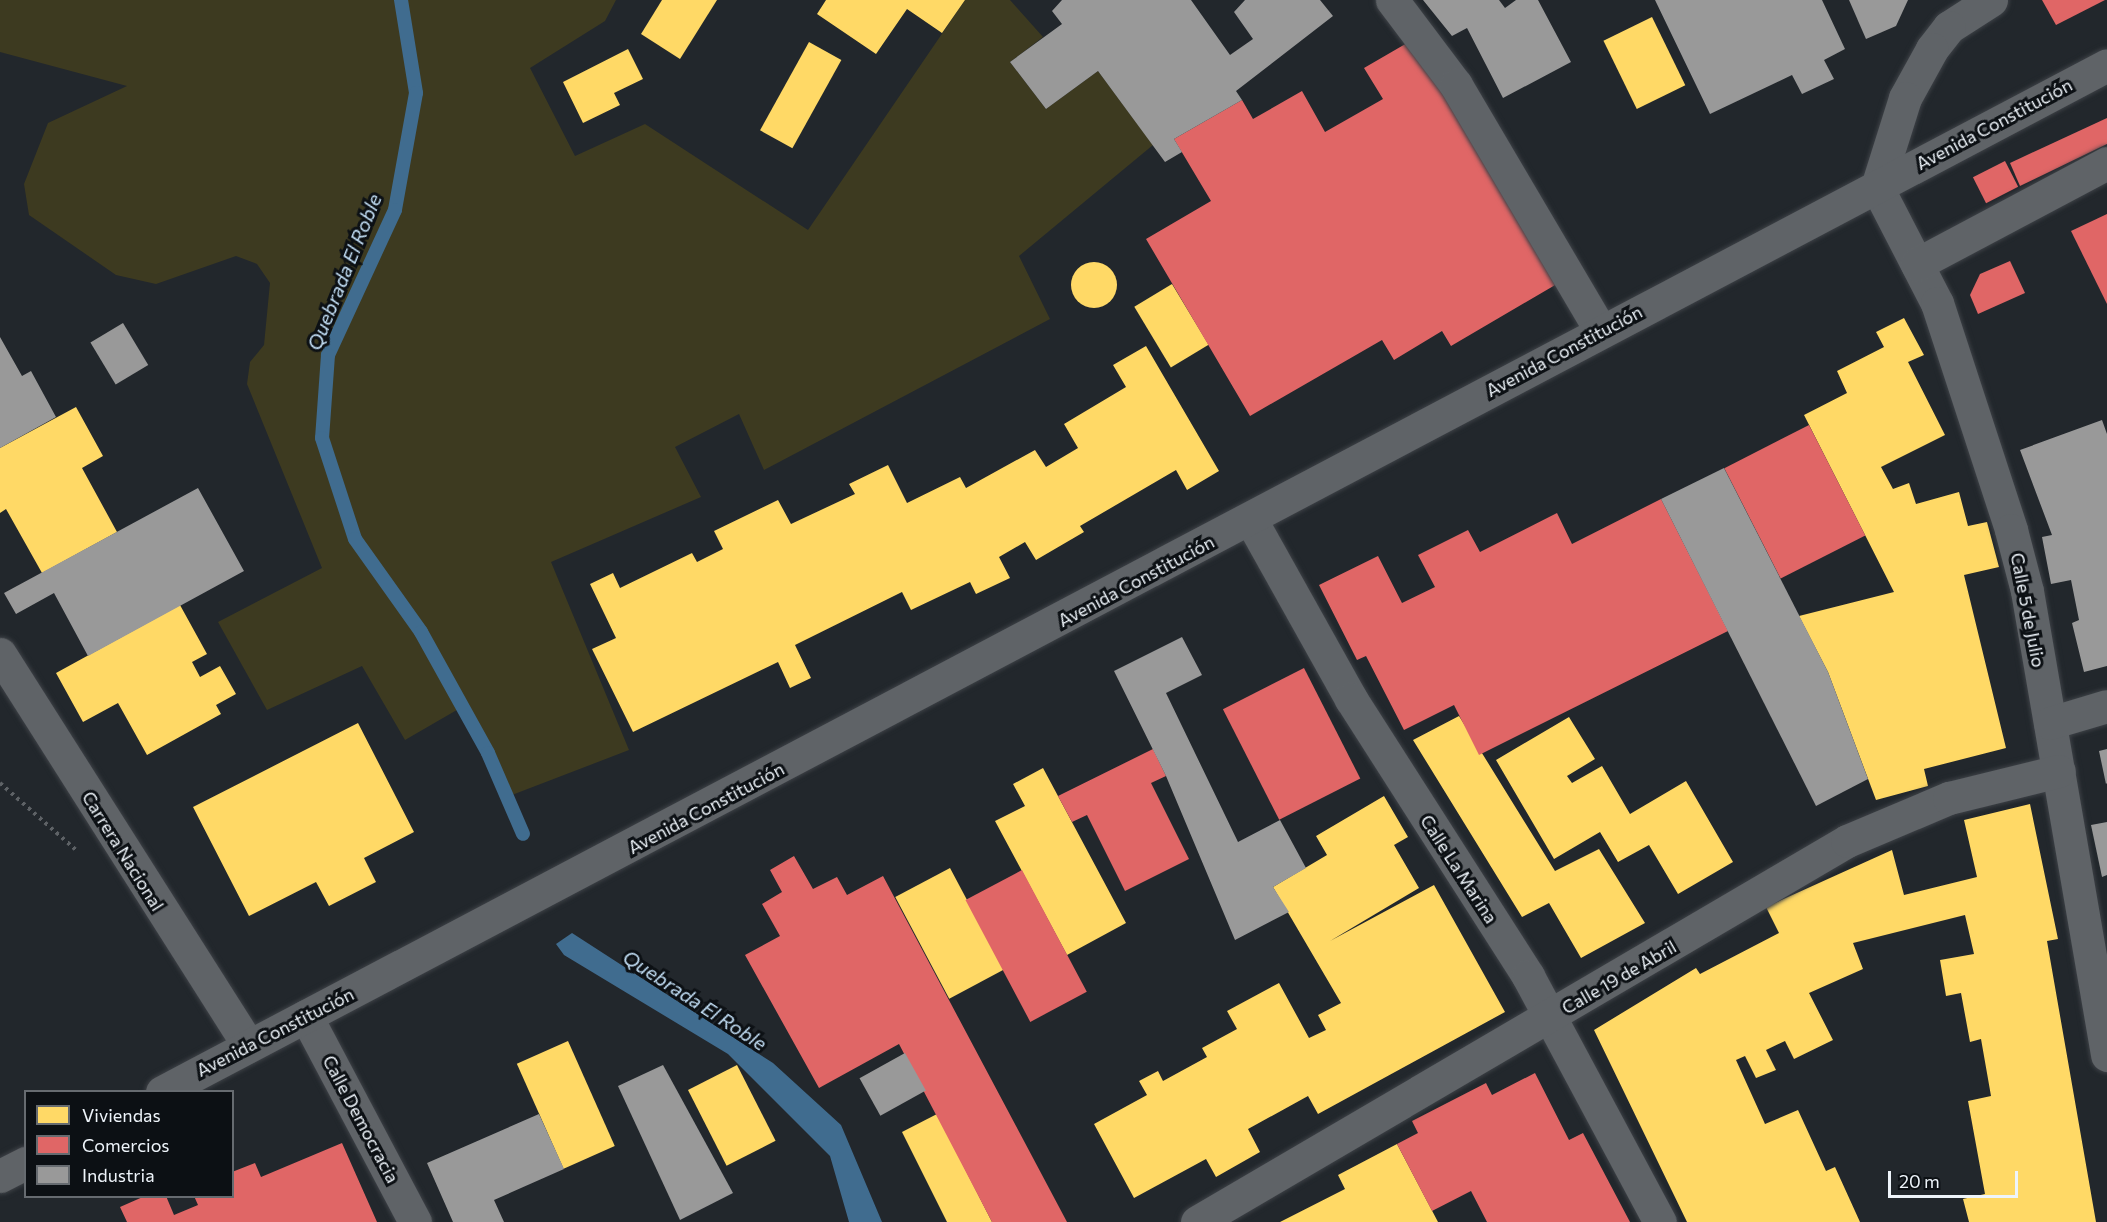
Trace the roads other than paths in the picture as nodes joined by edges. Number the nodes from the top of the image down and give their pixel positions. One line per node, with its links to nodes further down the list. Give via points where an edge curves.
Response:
1 (1392, 0): 7 (street, via 1456,85)
2 (1991, 0): 5 (street, via 1949,27 1932,49 1905,98)
3 (2107, 64): 5 (street, Avenida Constitución)
4 (2107, 163): 6 (street)
5 (1877, 187): 6 (street, Calle 5 de Julio); 7 (street, Avenida Constitución)
6 (1917, 264): 11 (street, Calle 5 de Julio, via 1937,303 1994,467 2027,591)
7 (1601, 331): 8 (street, Avenida Constitución)
8 (1251, 520): 13 (street, Avenida Constitución); 14 (street, Calle La Marina, via 1351,699)
9 (0, 654): 15 (street, Carrera Nacional)
10 (2107, 706): 11 (street)
11 (2050, 723): 12 (street, Calle 5 de Julio)
12 (2059, 771): 14 (street, Calle 19 de Abril, via 1949,798 1888,821); 16 (street, Calle 5 de Julio)
13 (306, 1016): 15 (street, Avenida Constitución); 20 (street, Calle Democracia)
14 (1551, 1016): 21 (street, Calle 19 de Abril); 22 (street, Calle La Marina)
15 (249, 1046): 17 (street, Avenida Constitución)
16 (2107, 1055)
17 (166, 1090)
18 (24, 1164): 19 (street)
19 (0, 1176)
20 (415, 1222)
21 (1197, 1222)
22 (1660, 1222)

